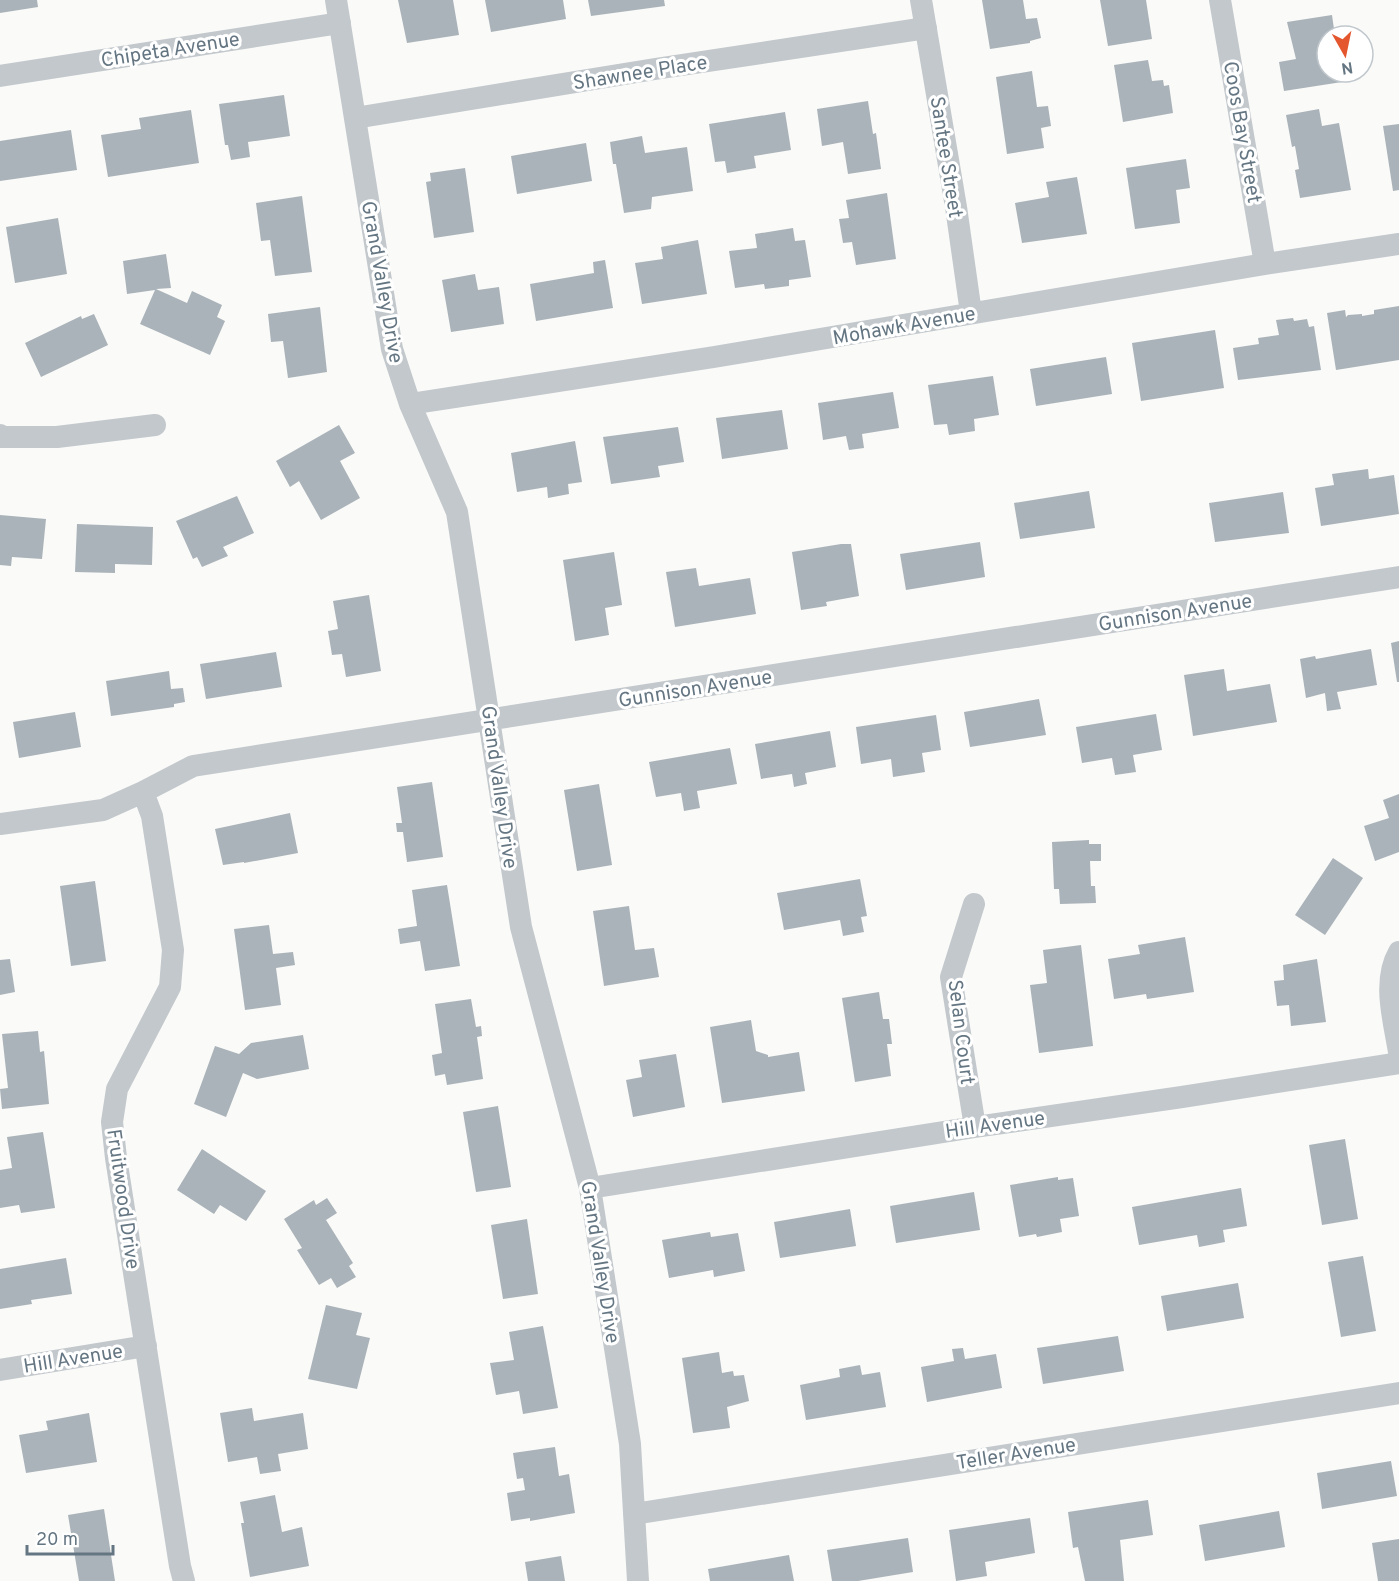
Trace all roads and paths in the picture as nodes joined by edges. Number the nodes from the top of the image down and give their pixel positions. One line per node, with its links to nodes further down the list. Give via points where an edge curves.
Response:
1 (336, 0): 4 (street, Grand Valley Drive)
2 (921, 0): 5 (street, Santee Street)
3 (1220, 0): 9 (street, Coos Bay Street)
4 (340, 23): 6 (street, Chipeta Avenue); 7 (street, Grand Valley Drive)
5 (926, 28): 7 (street, Shawnee Place); 10 (street, Santee Street)
6 (0, 76)
7 (355, 118): 11 (street, Grand Valley Drive, via 392,349)
8 (1399, 244): 9 (street, Mohawk Avenue)
9 (1265, 264): 10 (street, Mohawk Avenue)
10 (971, 314): 11 (street, Mohawk Avenue)
11 (410, 404): 15 (street, Grand Valley Drive, via 457,513)
12 (155, 425): 13 (street, via 57,437)
13 (0, 435)
14 (1399, 577): 15 (street, Gunnison Avenue)
15 (491, 720): 16 (street, Gunnison Avenue, via 193,766); 23 (street, Grand Valley Drive, via 521,927)
16 (143, 792): 17 (street, Gunnison Avenue, via 103,810); 24 (street, Fruitwood Drive, via 152,816 172,950 170,987 117,1089 112,1122)
17 (0, 824)
18 (975, 904): 22 (street, Selan Court, via 951,977)
19 (1399, 952): 20 (street, via 1393,962 1390,992)
20 (1399, 1052)
21 (1399, 1063): 22 (street, Hill Avenue)
22 (975, 1127): 23 (street, Hill Avenue)
23 (590, 1188): 27 (street, Grand Valley Drive, via 630,1444)
24 (146, 1346): 25 (street, Hill Avenue); 28 (street, Fruitwood Drive)
25 (0, 1370)
26 (1399, 1393): 27 (street, Teller Avenue)
27 (634, 1514): 29 (street, Grand Valley Drive)
28 (184, 1581)
29 (638, 1581)

